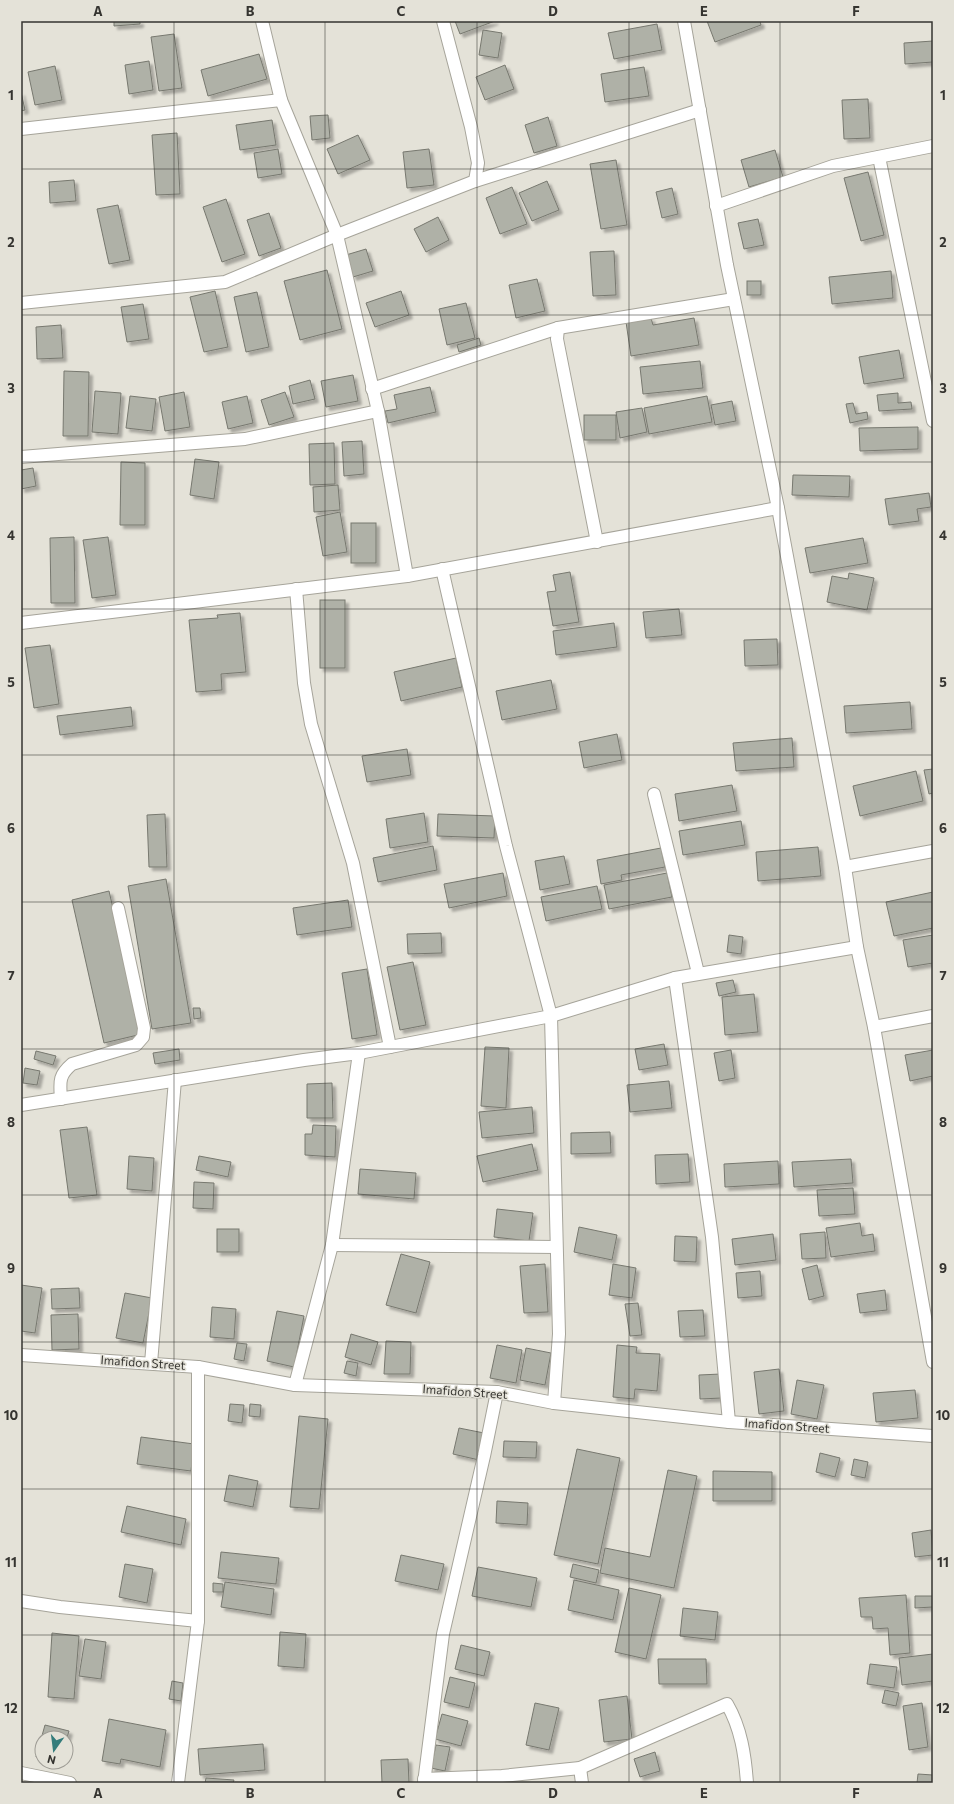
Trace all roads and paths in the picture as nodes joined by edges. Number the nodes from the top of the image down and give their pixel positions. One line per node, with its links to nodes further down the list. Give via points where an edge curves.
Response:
1 (262, 21): 4 (street)
2 (443, 21): 9 (street, via 472,127 478,164)
3 (684, 21): 5 (street)
4 (281, 100): 6 (street); 11 (street)
5 (700, 110): 9 (street); 10 (street)
6 (21, 129)
7 (933, 146): 8 (street)
8 (879, 157): 10 (street, via 832,166); 17 (street)
9 (475, 181): 11 (street)
10 (716, 206): 12 (street)
11 (336, 235): 13 (street, via 225,282); 15 (street)
12 (734, 299): 14 (street); 19 (street)
13 (21, 303)
14 (558, 328): 15 (street); 20 (street, via 557,339)
15 (372, 388): 16 (street)
16 (378, 411): 18 (street, via 245,439); 22 (street)
17 (933, 421)
18 (21, 457)
19 (778, 508): 20 (street); 27 (street)
20 (597, 542): 21 (street)
21 (442, 569): 22 (street); 32 (street, via 506,846)
22 (406, 576): 23 (street)
23 (296, 589): 24 (street); 35 (street, via 304,684 311,724 353,863)
24 (21, 623)
25 (654, 794): 30 (street)
26 (933, 852): 27 (street)
27 (845, 868): 29 (street)
28 (118, 908): 38 (street, via 144,1028 143,1037 136,1045 72,1064 64,1071 60,1080)
29 (856, 947): 30 (street); 34 (street)
30 (698, 973): 31 (street)
31 (675, 978): 32 (street); 49 (street, via 712,1237)
32 (551, 1016): 35 (street); 41 (street)
33 (933, 1016): 34 (street)
34 (874, 1027): 43 (street)
35 (390, 1047): 36 (street)
36 (359, 1053): 37 (street); 40 (street)
37 (175, 1080): 38 (street); 44 (street)
38 (61, 1099): 39 (street)
39 (21, 1105)
40 (332, 1245): 41 (street); 46 (street)
41 (556, 1247): 48 (street, via 559,1334)
42 (21, 1355): 44 (street, Imafidon Street)
43 (933, 1362)
44 (152, 1364): 45 (street, Imafidon Street)
45 (198, 1367): 46 (street, Imafidon Street); 52 (street)
46 (295, 1385): 47 (street, Imafidon Street)
47 (497, 1392): 48 (street, Imafidon Street); 55 (street, via 443,1634)
48 (554, 1403): 49 (street, Imafidon Street)
49 (729, 1422): 50 (street, Imafidon Street)
50 (933, 1436)
51 (21, 1601): 52 (street)
52 (198, 1621): 57 (street)
53 (580, 1768): 55 (street); 58 (street); 59 (street, via 727,1704 735,1718 744,1754)
54 (21, 1772): 56 (street)
55 (424, 1781)
56 (70, 1783)
57 (178, 1783)
58 (582, 1783)
59 (747, 1783)

